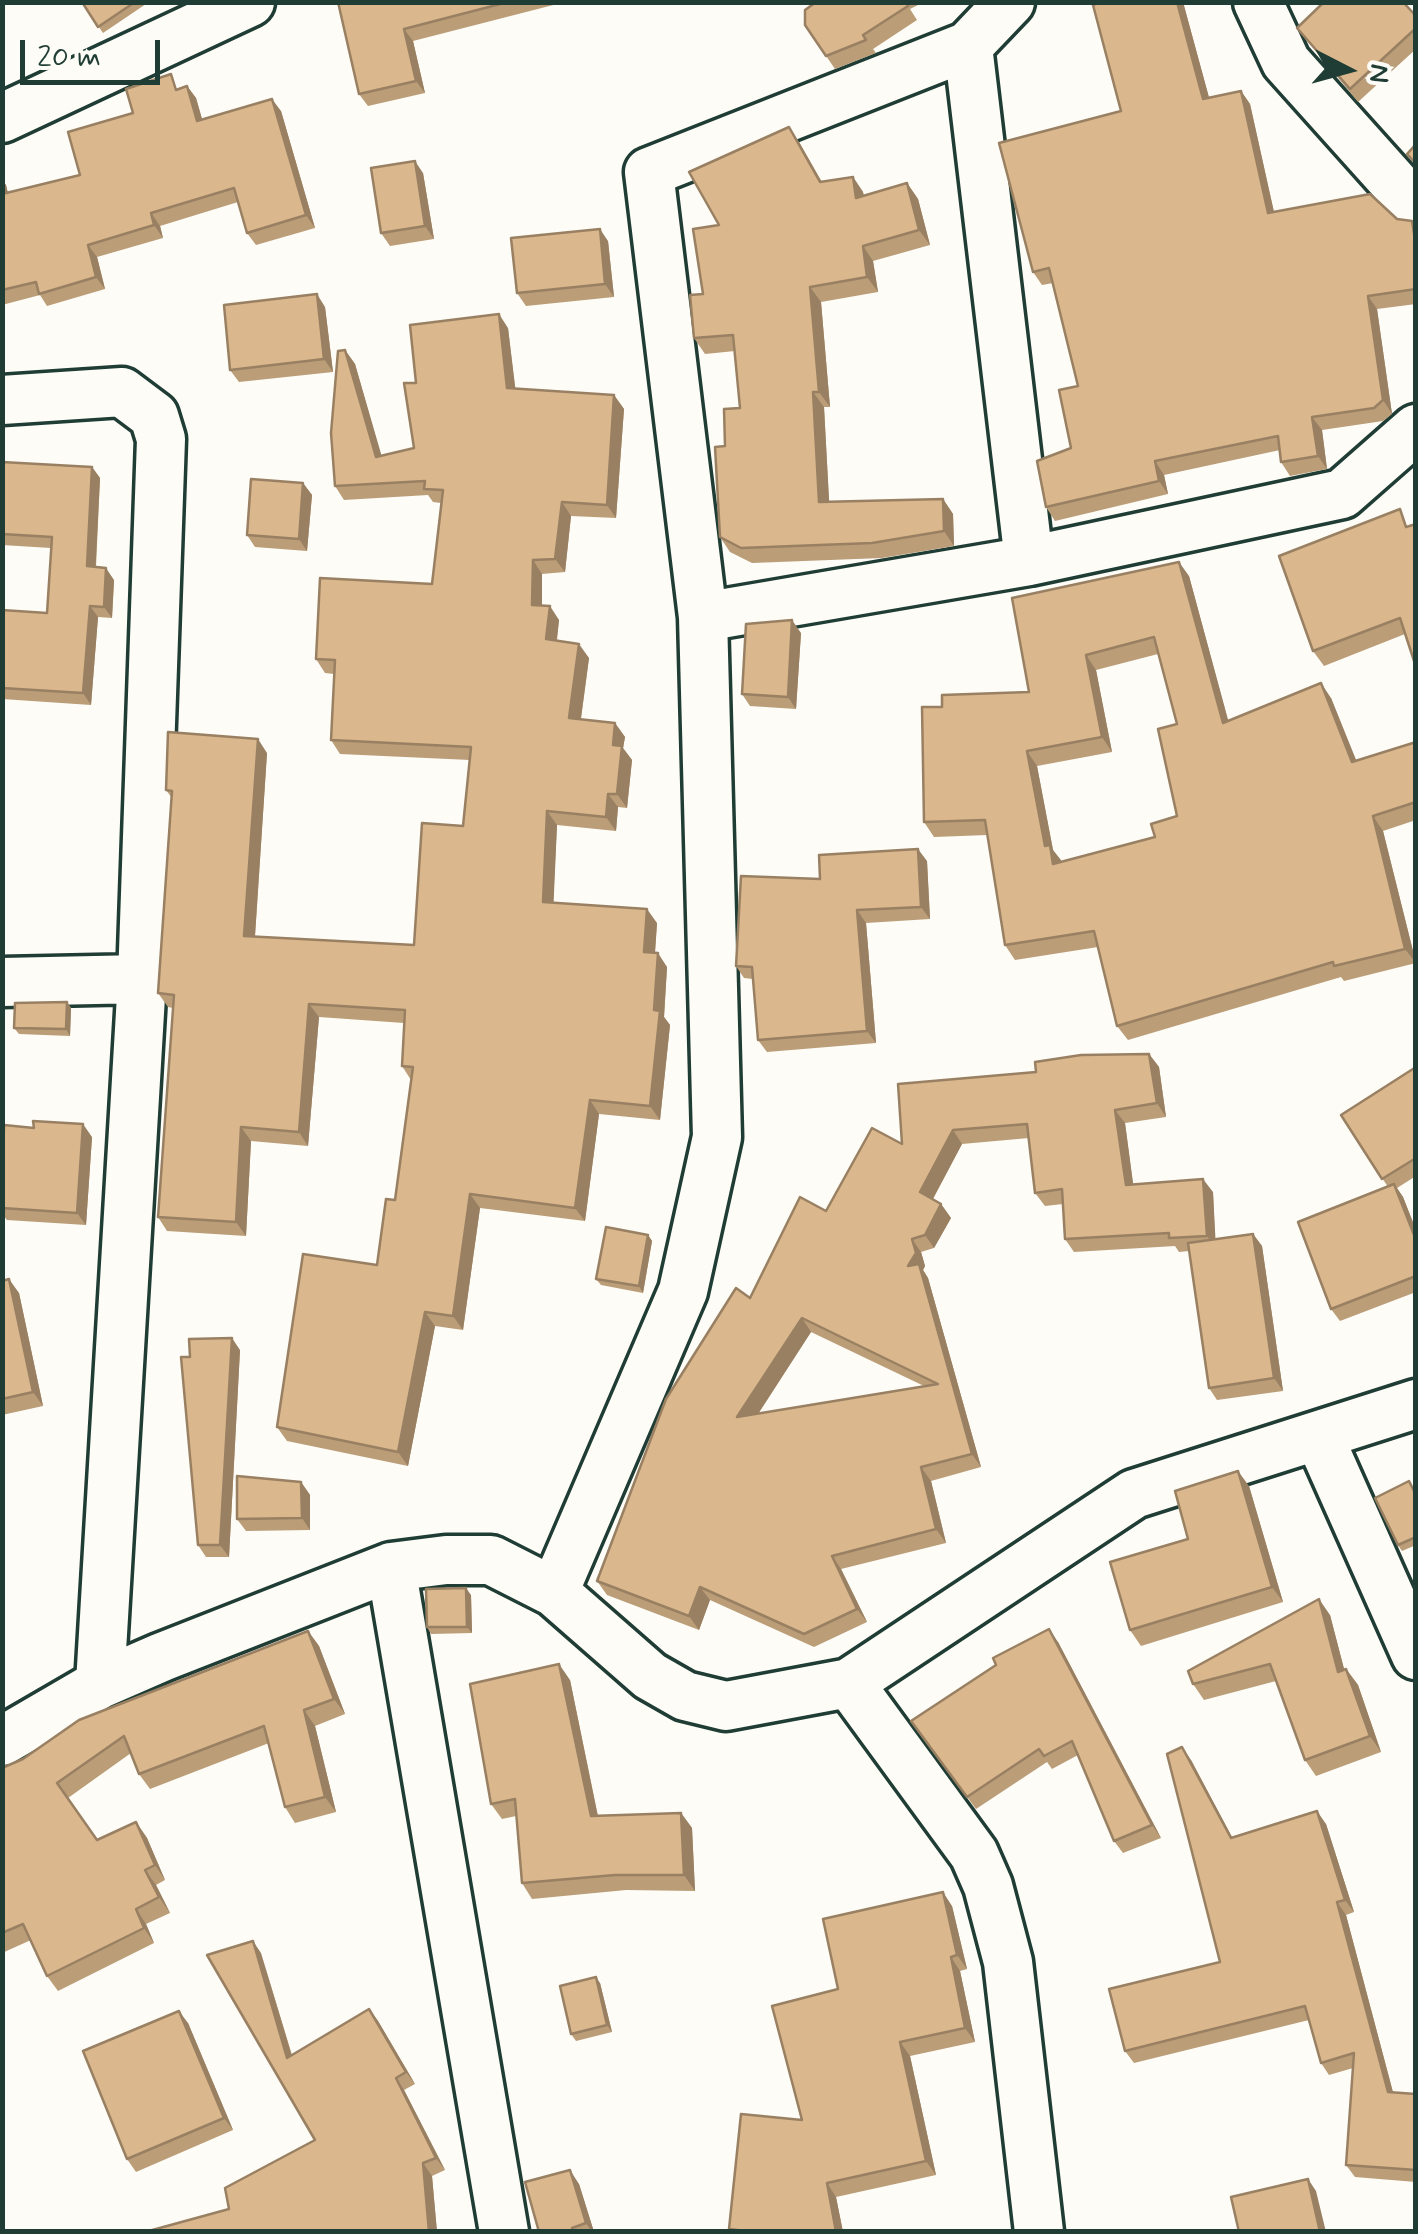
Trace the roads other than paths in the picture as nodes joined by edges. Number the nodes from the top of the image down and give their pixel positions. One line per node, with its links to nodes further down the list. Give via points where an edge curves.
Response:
1 (250, 2): 5 (street)
2 (1010, 2): 4 (street)
3 (1258, 2): 6 (street, via 1286,62)
4 (968, 46): 9 (street); 10 (street, via 650,172)
5 (2, 118)
6 (1416, 207)
7 (2, 400): 11 (street, via 122,392 154,416 161,439)
8 (1416, 428): 9 (street, via 1342,494)
9 (1028, 561): 10 (street)
10 (703, 617): 16 (street, via 717,1137 683,1292)
11 (142, 979): 12 (street); 19 (street)
12 (2, 982)
13 (1416, 1404): 14 (street)
14 (1319, 1437): 17 (street); 18 (street, via 1134,1494)
15 (391, 1567): 16 (street, via 491,1560); 19 (street); 21 (street)
16 (554, 1592): 18 (street, via 650,1676 685,1696 742,1704)
17 (1416, 1655)
18 (850, 1683): 22 (street, via 974,1854 988,1886 1008,1962)
19 (100, 1684): 20 (street)
20 (2, 1740)
21 (504, 2232)
22 (1038, 2232)

